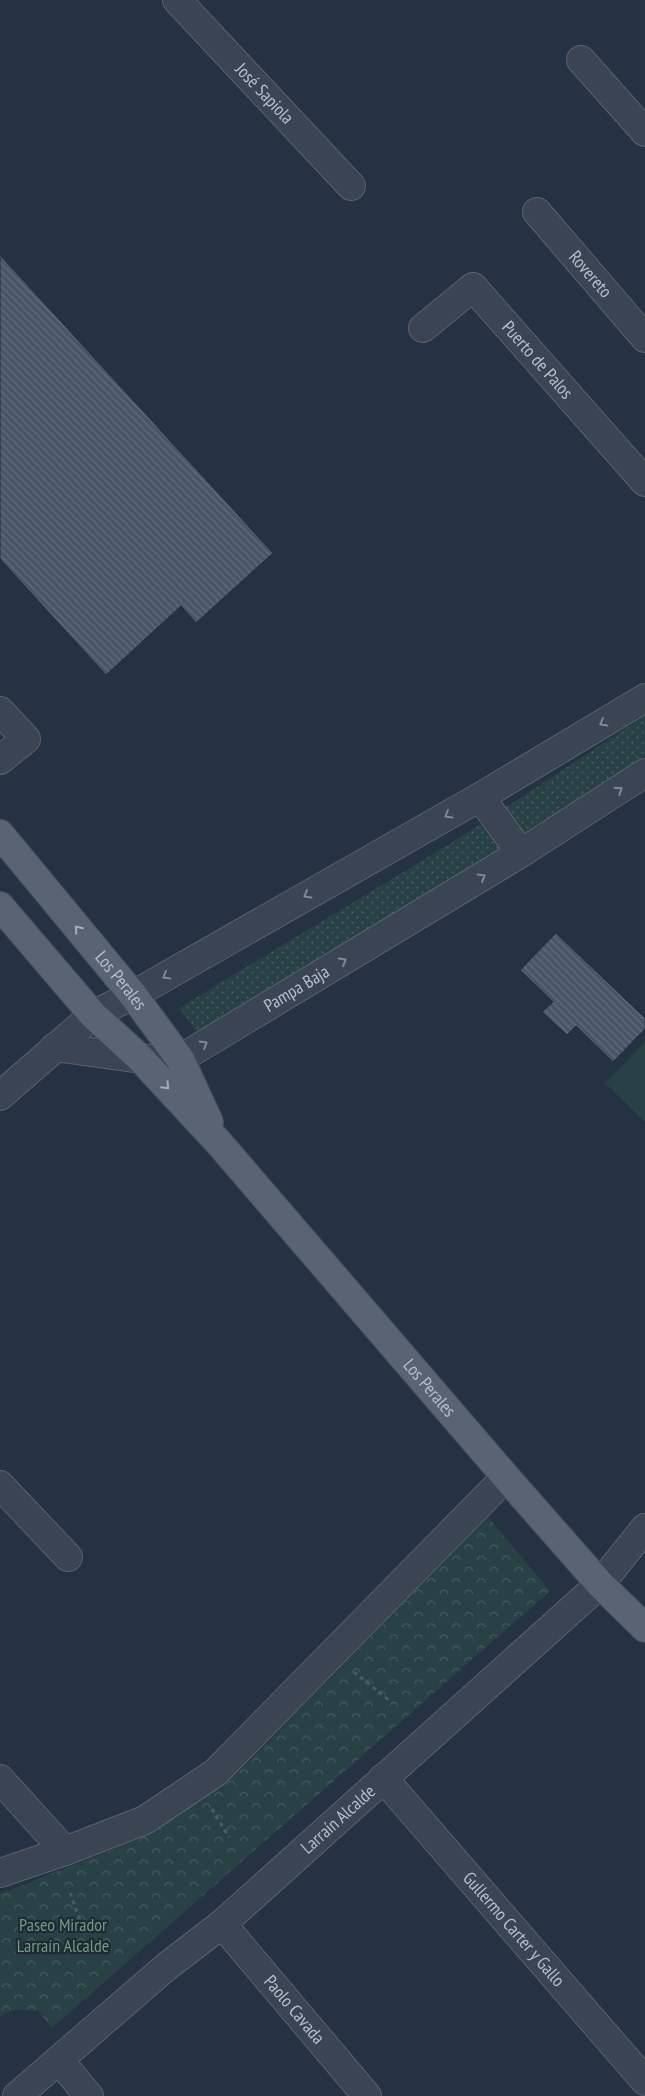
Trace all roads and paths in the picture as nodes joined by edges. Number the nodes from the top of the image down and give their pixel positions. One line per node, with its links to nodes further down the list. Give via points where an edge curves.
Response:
1 (177, 0): 4 (street, José Sapiola)
2 (581, 60): 3 (street)
3 (645, 132)
4 (351, 186)
5 (537, 212): 7 (street, Rovereto)
6 (423, 328): 8 (street, Puerto de Palos, via 473,287)
7 (645, 338)
8 (645, 482)
9 (645, 698): 13 (street, one-way to 13)
10 (0, 711): 11 (street, via 26,739)
11 (0, 760)
12 (645, 773): 15 (street, Pampa Baja, one-way to 12)
13 (480, 796): 15 (street); 17 (street, one-way to 17)
14 (0, 834): 17 (main road, Los Perales, one-way to 14)
15 (521, 853): 20 (street, Pampa Baja, one-way to 15)
16 (0, 906): 18 (main road, Los Perales)
17 (133, 995): 18 (street); 20 (main road, Los Perales)
18 (93, 1016): 19 (street); 21 (main road, Los Perales)
19 (55, 1047): 21 (street, Pampa Baja); 22 (street)
20 (180, 1058): 21 (street, Pampa Baja); 23 (main road, Los Perales)
21 (141, 1059): 23 (main road, Los Perales, one-way to 23)
22 (0, 1096)
23 (219, 1143): 24 (main road, Los Perales)
24 (506, 1477): 28 (main road, Los Perales); 30 (street)
25 (0, 1485): 27 (street)
26 (645, 1528): 28 (street, Larraín Alcalde)
27 (68, 1557)
28 (600, 1584): 29 (main road, Los Perales); 32 (street, Larraín Alcalde)
29 (645, 1628)
30 (332, 1654): 31 (path); 34 (street, via 215,1773 145,1820)
31 (390, 1701)
32 (383, 1778): 37 (street, Larraín Alcalde); 40 (street, Gullermo Carter y Gallo)
33 (0, 1779): 34 (street)
34 (65, 1851): 35 (street)
35 (0, 1873)
36 (70, 1893): 38 (path)
37 (222, 1924): 39 (street, Larraín Alcalde, via 166,1967); 43 (street, Paolo Cavada)
38 (86, 1937)
39 (59, 2060): 41 (street, Larraín Alcalde); 42 (street)
40 (645, 2081)
41 (17, 2096)
42 (89, 2096)
43 (367, 2096)

